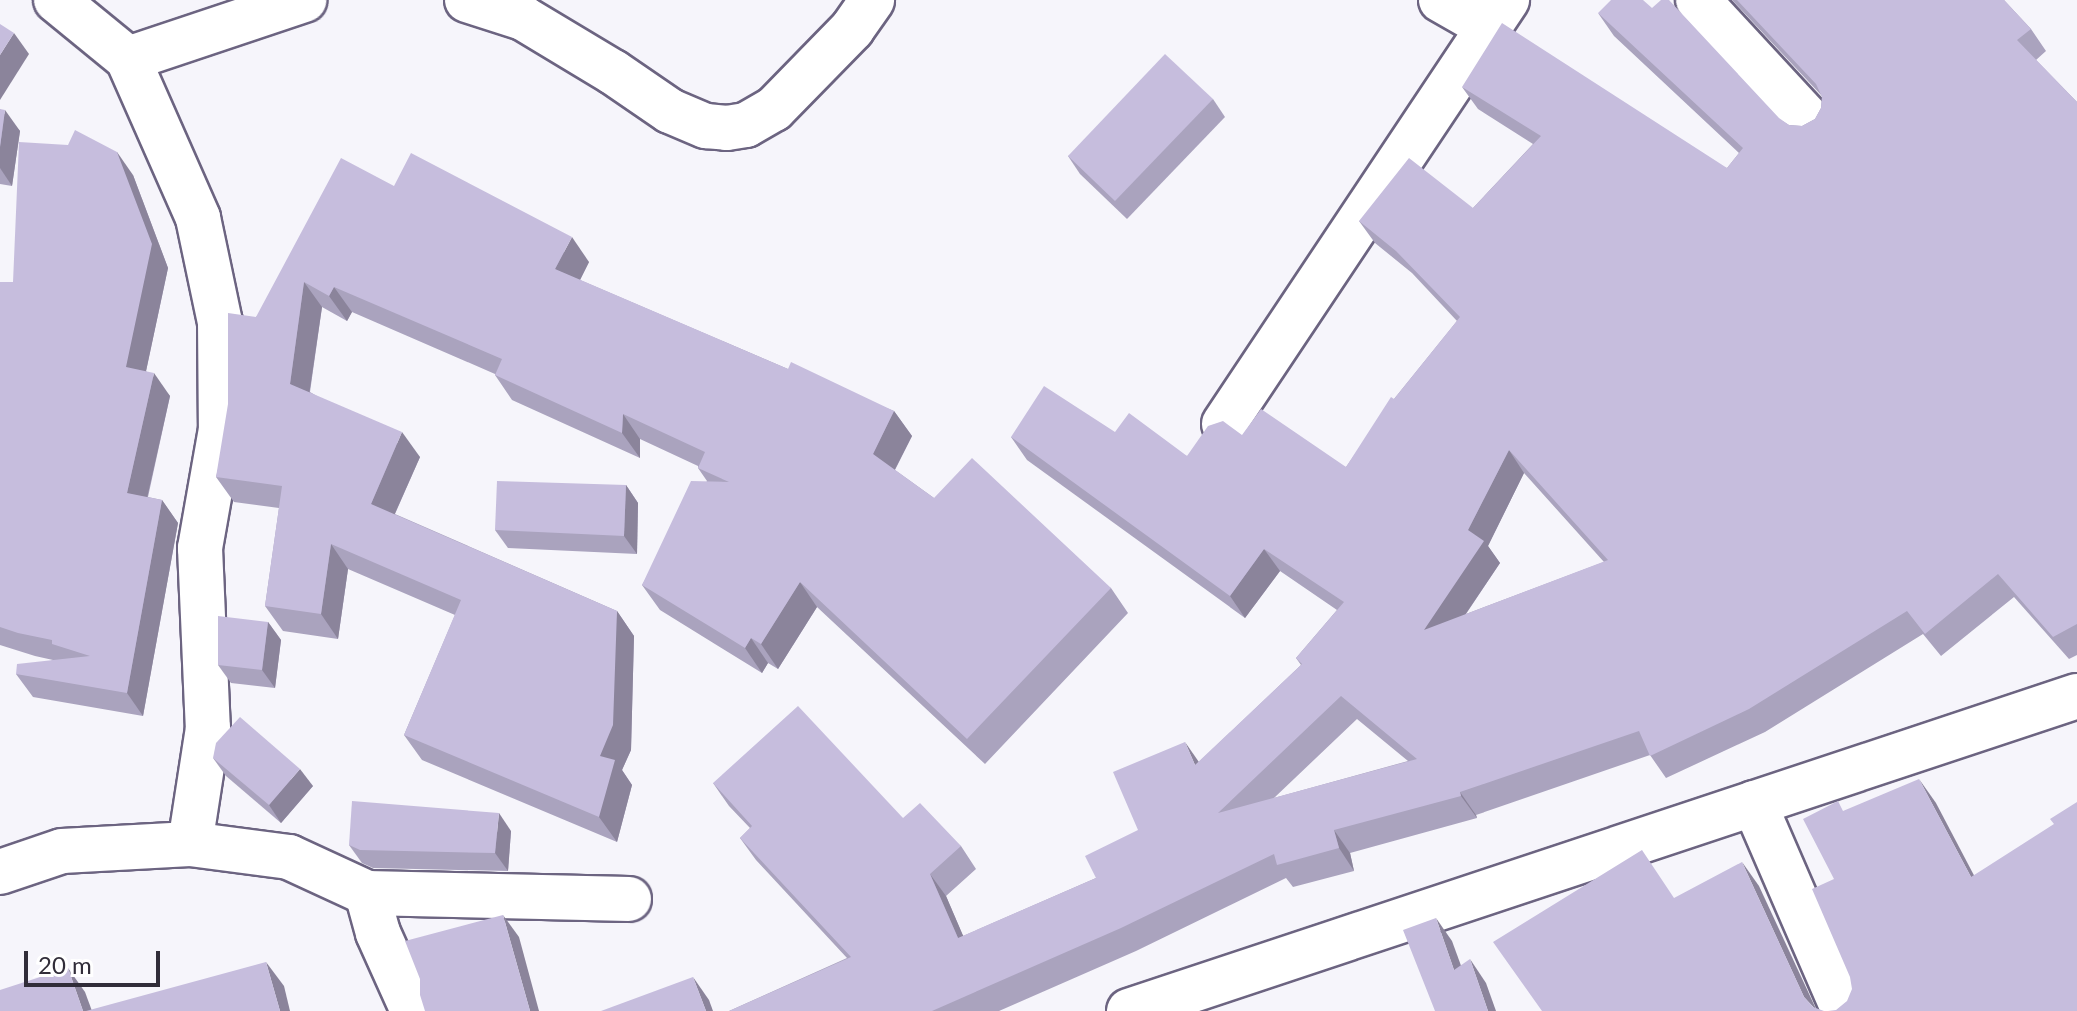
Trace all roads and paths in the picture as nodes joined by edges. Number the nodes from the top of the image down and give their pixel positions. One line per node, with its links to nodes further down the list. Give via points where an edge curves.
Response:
1 (58, 0): 8 (street)
2 (304, 0): 8 (street)
3 (467, 0): 4 (street, via 523,18 670,111 706,126 727,128 746,125 774,109 852,29)
4 (872, 0)
5 (1441, 0): 7 (street)
6 (1698, 0): 9 (street)
7 (1498, 14): 10 (street)
8 (128, 59): 13 (street, via 198,218 220,322 221,429 200,548 208,728)
9 (1813, 124)
10 (1224, 424)
11 (2077, 696): 12 (street)
12 (1754, 803): 18 (street); 19 (street)
13 (190, 844): 14 (street, via 62,851); 15 (street, via 289,857)
14 (0, 872)
15 (367, 893): 16 (street); 17 (street, via 378,933)
16 (629, 899)
17 (413, 1011)
18 (1129, 1011)
19 (1844, 1011)

